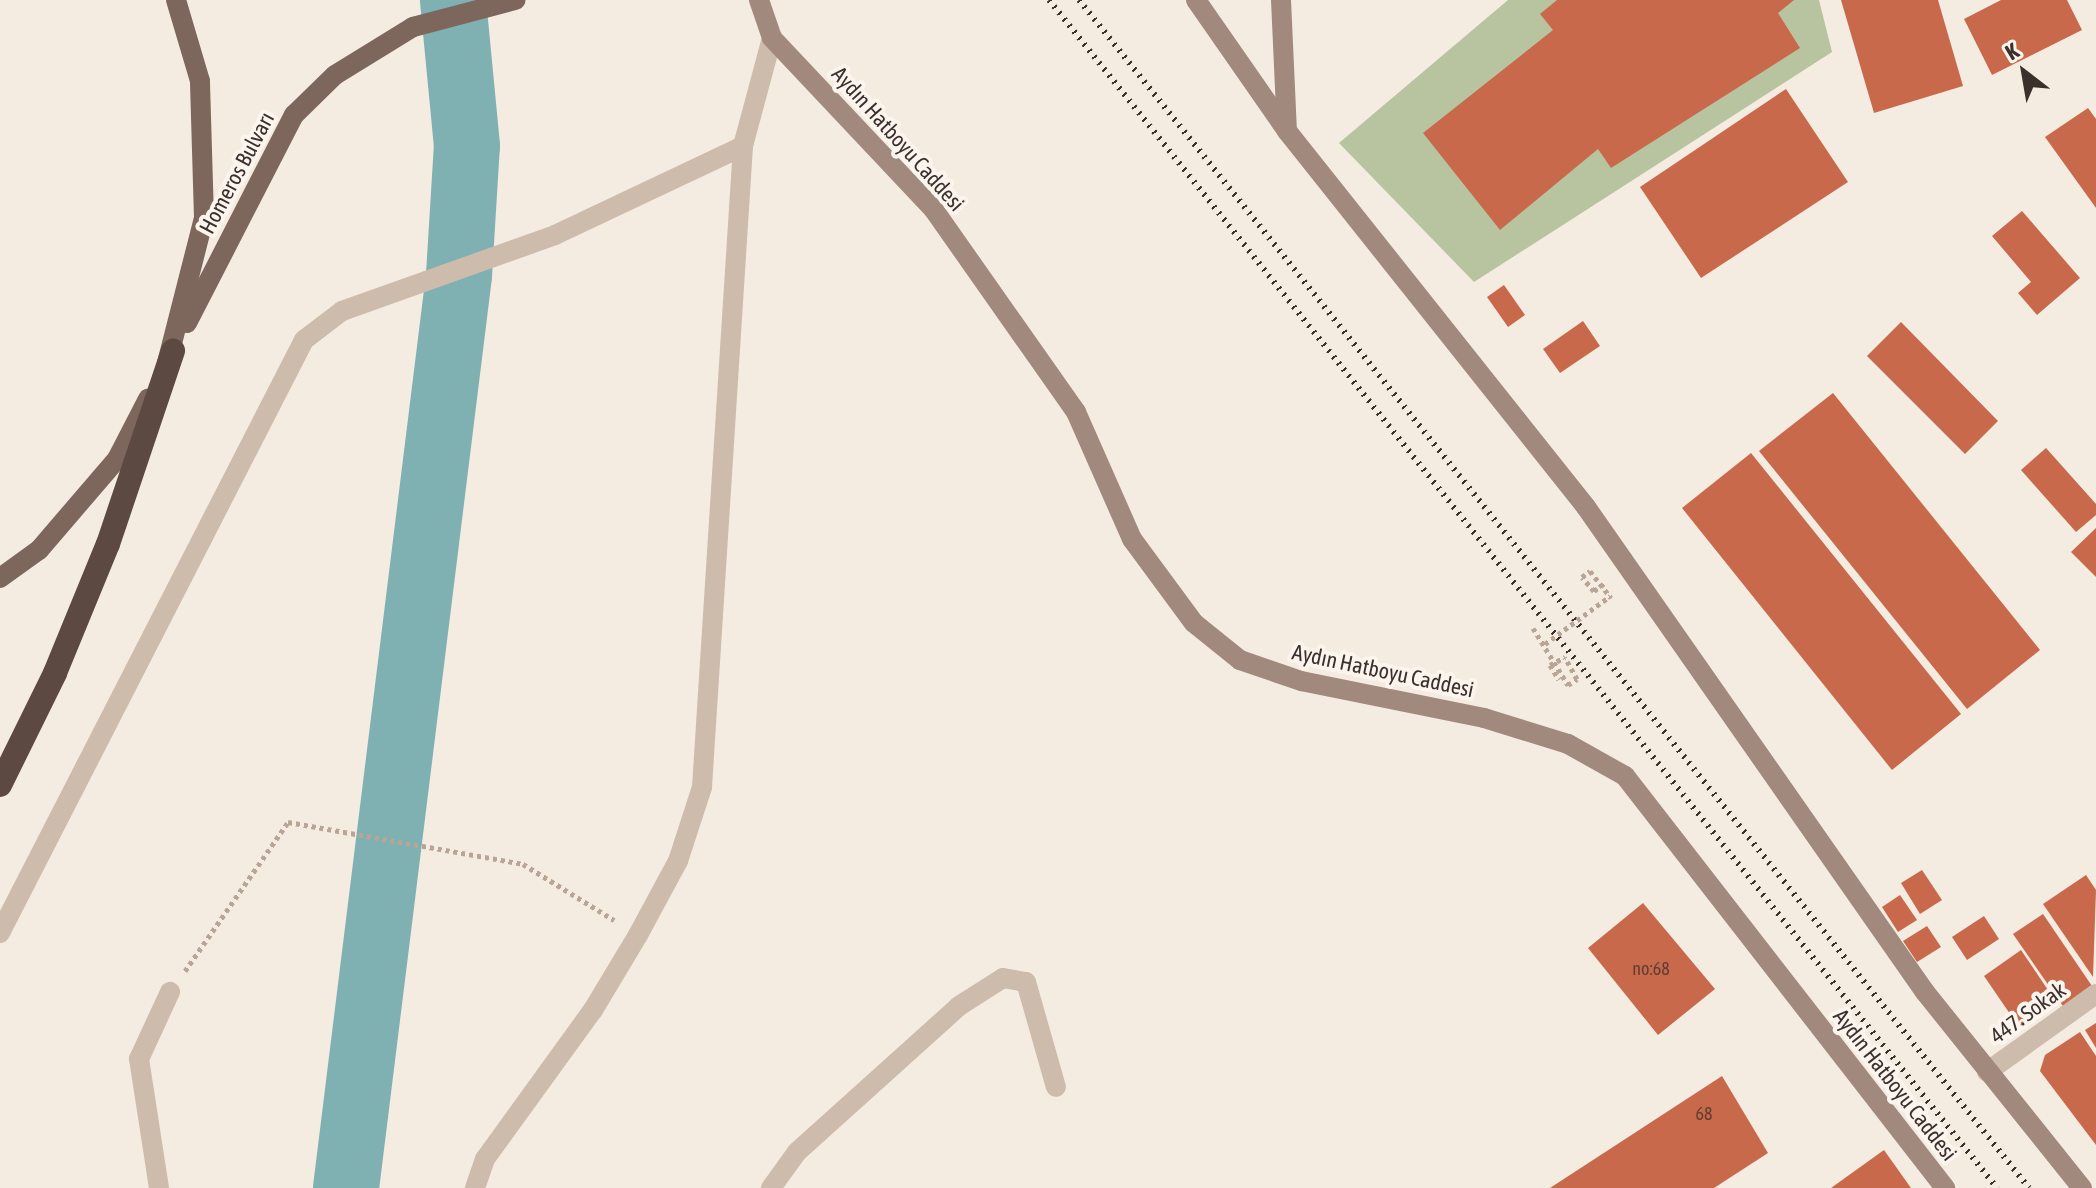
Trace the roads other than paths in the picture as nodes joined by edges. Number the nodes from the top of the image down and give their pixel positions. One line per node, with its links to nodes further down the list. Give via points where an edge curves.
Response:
1 (176, 0): 9 (main road, via 200,81 204,218)
2 (515, 0): 9 (main road, Homeros Bulvarı, via 413,27 335,75 294,115)
3 (759, 0): 6 (street)
4 (1196, 0): 7 (street)
5 (1281, 0): 7 (street)
6 (772, 38): 8 (street); 20 (street, Aydın Hatboyu Caddesi, via 934,210 1076,412 1132,539 1194,623 1240,660 1277,673 1484,718 1568,744 1625,776)
7 (1287, 131): 15 (street, via 1586,507 1925,992)
8 (743, 146): 12 (street, via 555,235 342,311 304,340); 18 (street, via 702,787 678,861 638,935 593,1010 485,1159)
9 (173, 351): 10 (main road, via 117,459 39,550); 11 (highway, via 108,544)
10 (0, 578)
11 (0, 785)
12 (0, 933)
13 (170, 992): 17 (street, via 139,1059)
14 (2096, 994): 15 (street, 447. Sokak)
15 (1987, 1072): 21 (street)
16 (1056, 1087): 19 (street, via 1026,982 1003,978 959,1006 808,1142)
17 (159, 1188)
18 (475, 1188)
19 (771, 1188)
20 (1945, 1188)
21 (2082, 1188)

